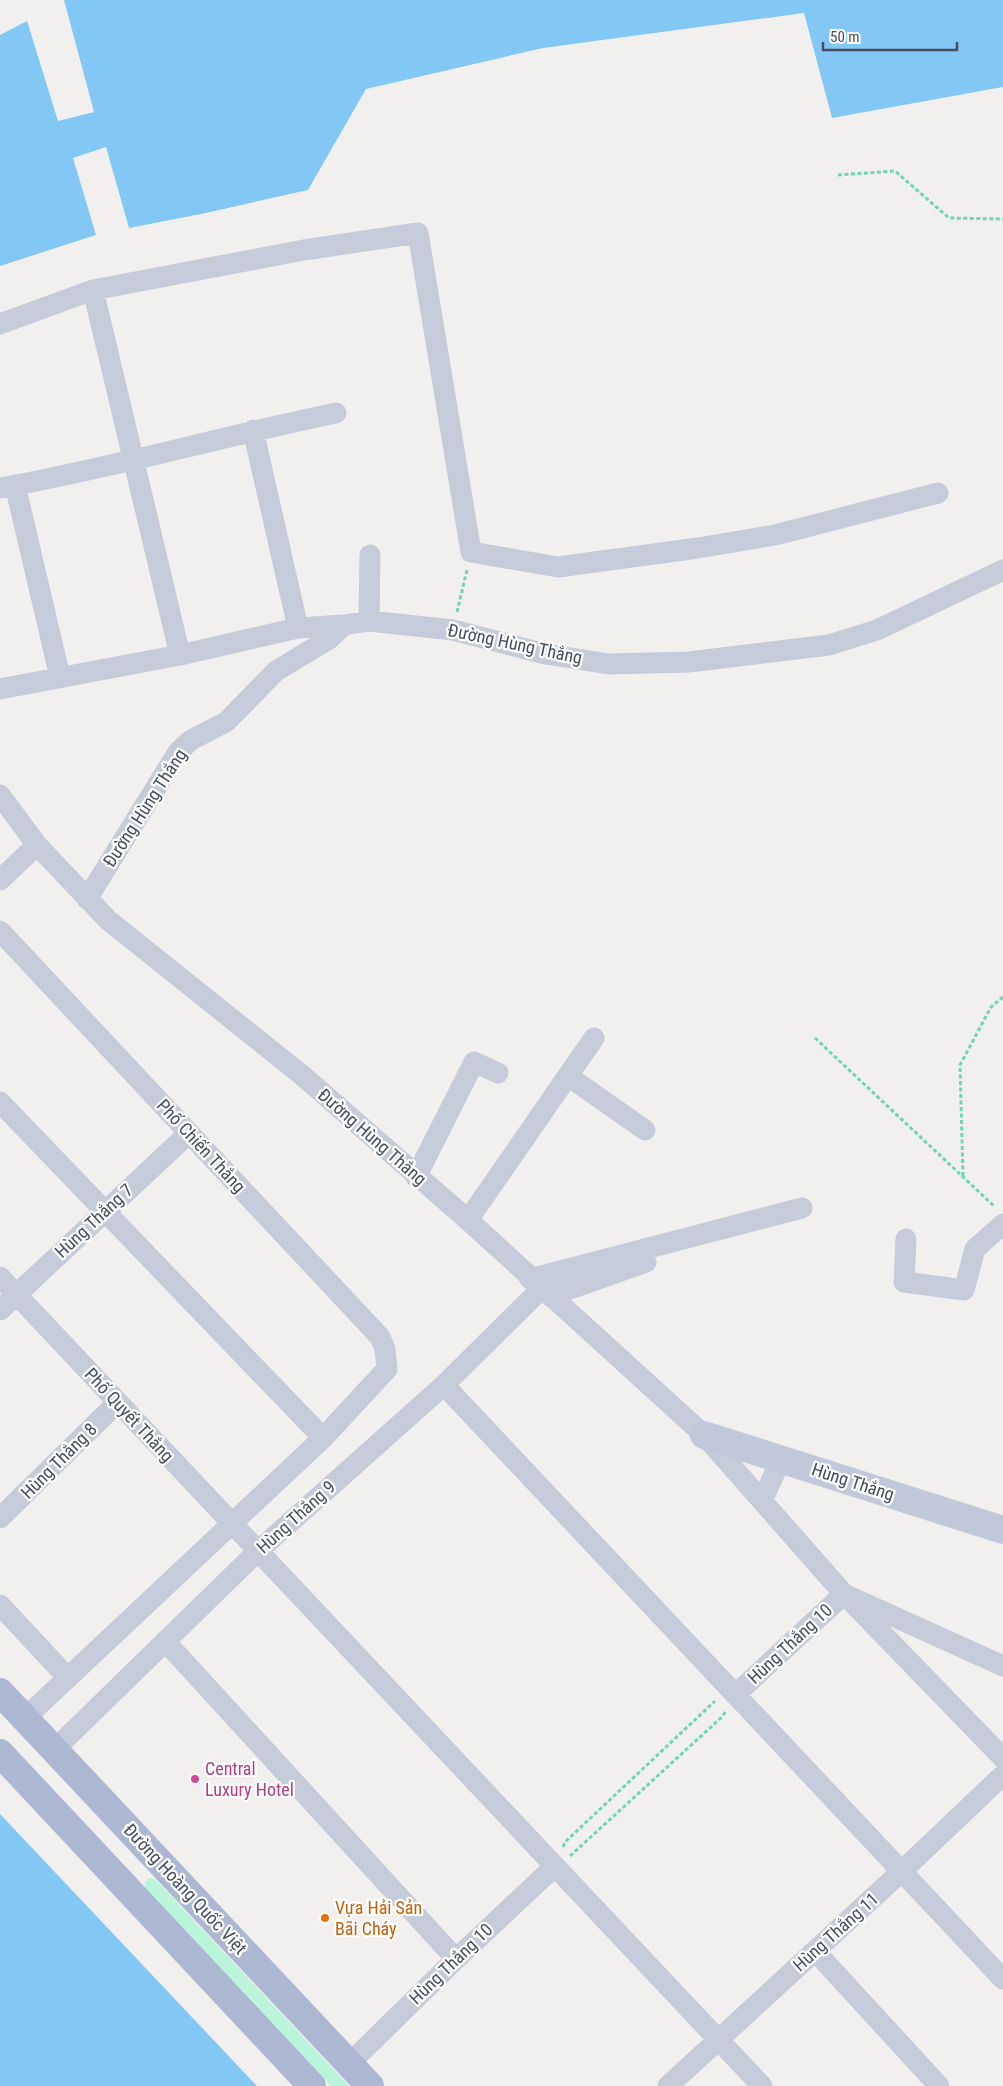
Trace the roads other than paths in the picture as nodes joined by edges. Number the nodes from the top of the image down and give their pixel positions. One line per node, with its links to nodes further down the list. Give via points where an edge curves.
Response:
1 (93, 290): 2 (street); 5 (street); 7 (street, via 304,250 418,233 471,552 558,567 775,535)
2 (0, 324)
3 (336, 413): 4 (street)
4 (253, 430): 5 (street); 12 (street)
5 (135, 460): 6 (street); 13 (street)
6 (7, 486): 14 (street)
7 (938, 492)
8 (370, 556): 10 (street)
9 (1003, 570): 10 (street, Đường Hùng Thắng, via 877,630 830,645 688,662 609,664 545,654 453,630)
10 (369, 620): 11 (street, Đường Hùng Thắng)
11 (344, 625): 12 (street); 19 (street, Đường Hùng Thắng, via 329,639 276,671 226,722 191,740 178,752)
12 (298, 628): 13 (street)
13 (180, 655): 14 (street)
14 (60, 677): 15 (street)
15 (0, 688)
16 (0, 795): 17 (street)
17 (37, 845): 18 (street); 19 (street)
18 (0, 880)
19 (87, 899): 27 (street, Đường Hùng Thắng, via 108,920 302,1076)
20 (0, 931): 26 (street, Phố Chiến Thắng)
21 (594, 1038): 23 (street)
22 (498, 1073): 27 (street, via 474,1062)
23 (568, 1076): 25 (street); 31 (street)
24 (0, 1102): 29 (street)
25 (645, 1130)
26 (189, 1133): 29 (street, Hùng Thắng 7); 41 (street, Phố Chiến Thắng, via 380,1337 387,1370)
27 (416, 1176): 31 (street, Đường Hùng Thắng)
28 (802, 1208): 35 (street)
29 (105, 1211): 36 (street, Hùng Thắng 7); 41 (street)
30 (1000, 1216): 32 (street, via 975,1249 964,1290 904,1282)
31 (468, 1220): 35 (street, Đường Hùng Thắng)
32 (906, 1239)
33 (709, 1248): 35 (street)
34 (0, 1277): 36 (street, Phố Quyết Thắng)
35 (540, 1288): 38 (street, Hùng Thắng 9); 40 (street, Đường Hùng Thắng)
36 (16, 1294): 37 (street, Hùng Thắng 7); 39 (street, Phố Quyết Thắng)
37 (0, 1310)
38 (444, 1385): 47 (street, Hùng Thắng 9); 54 (street)
39 (117, 1403): 44 (street, Hùng Thắng 8); 45 (street, Phố Quyết Thắng)
40 (704, 1435): 42 (street, Hùng Thắng); 43 (street, Đường Hùng Thắng)
41 (322, 1438): 45 (street)
42 (781, 1459): 43 (street); 46 (street, Hùng Thắng)
43 (762, 1501): 48 (street, Đường Hùng Thắng)
44 (0, 1518)
45 (231, 1523): 47 (street, Phố Quyết Thắng); 52 (street)
46 (1003, 1530)
47 (258, 1551): 50 (street, Hùng Thắng 9); 62 (street, Phố Quyết Thắng)
48 (844, 1594): 51 (street); 54 (street, Hùng Thắng 10); 59 (street, Đường Hùng Thắng)
49 (0, 1605): 52 (street)
50 (165, 1641): 57 (street, Hùng Thắng 9); 65 (street)
51 (1003, 1666)
52 (68, 1678): 55 (street)
53 (0, 1692): 55 (main road, Đường Hoàng Quốc Việt)
54 (736, 1694): 63 (street)
55 (25, 1718): 56 (main road); 57 (main road, Đường Hoàng Quốc Việt)
56 (0, 1742)
57 (54, 1750): 61 (main road); 68 (main road, Đường Hoàng Quốc Việt)
58 (0, 1753): 61 (main road)
59 (1003, 1758)
60 (1003, 1775): 63 (street, Hùng Thắng 11)
61 (25, 1780): 69 (main road)
62 (555, 1866): 65 (street, Hùng Thắng 10); 67 (street, Phố Quyết Thắng)
63 (902, 1872): 64 (street, Hùng Thắng 11); 66 (street)
64 (816, 1951): 67 (street, Hùng Thắng 11); 73 (street)
65 (456, 1958): 68 (street, Hùng Thắng 10)
66 (1003, 1979)
67 (718, 2040): 71 (street, Hùng Thắng 11); 72 (street, Phố Quyết Thắng)
68 (349, 2064): 70 (main road, Đường Hoàng Quốc Việt)
69 (312, 2086)
70 (370, 2086)
71 (668, 2086)
72 (762, 2086)
73 (939, 2086)

